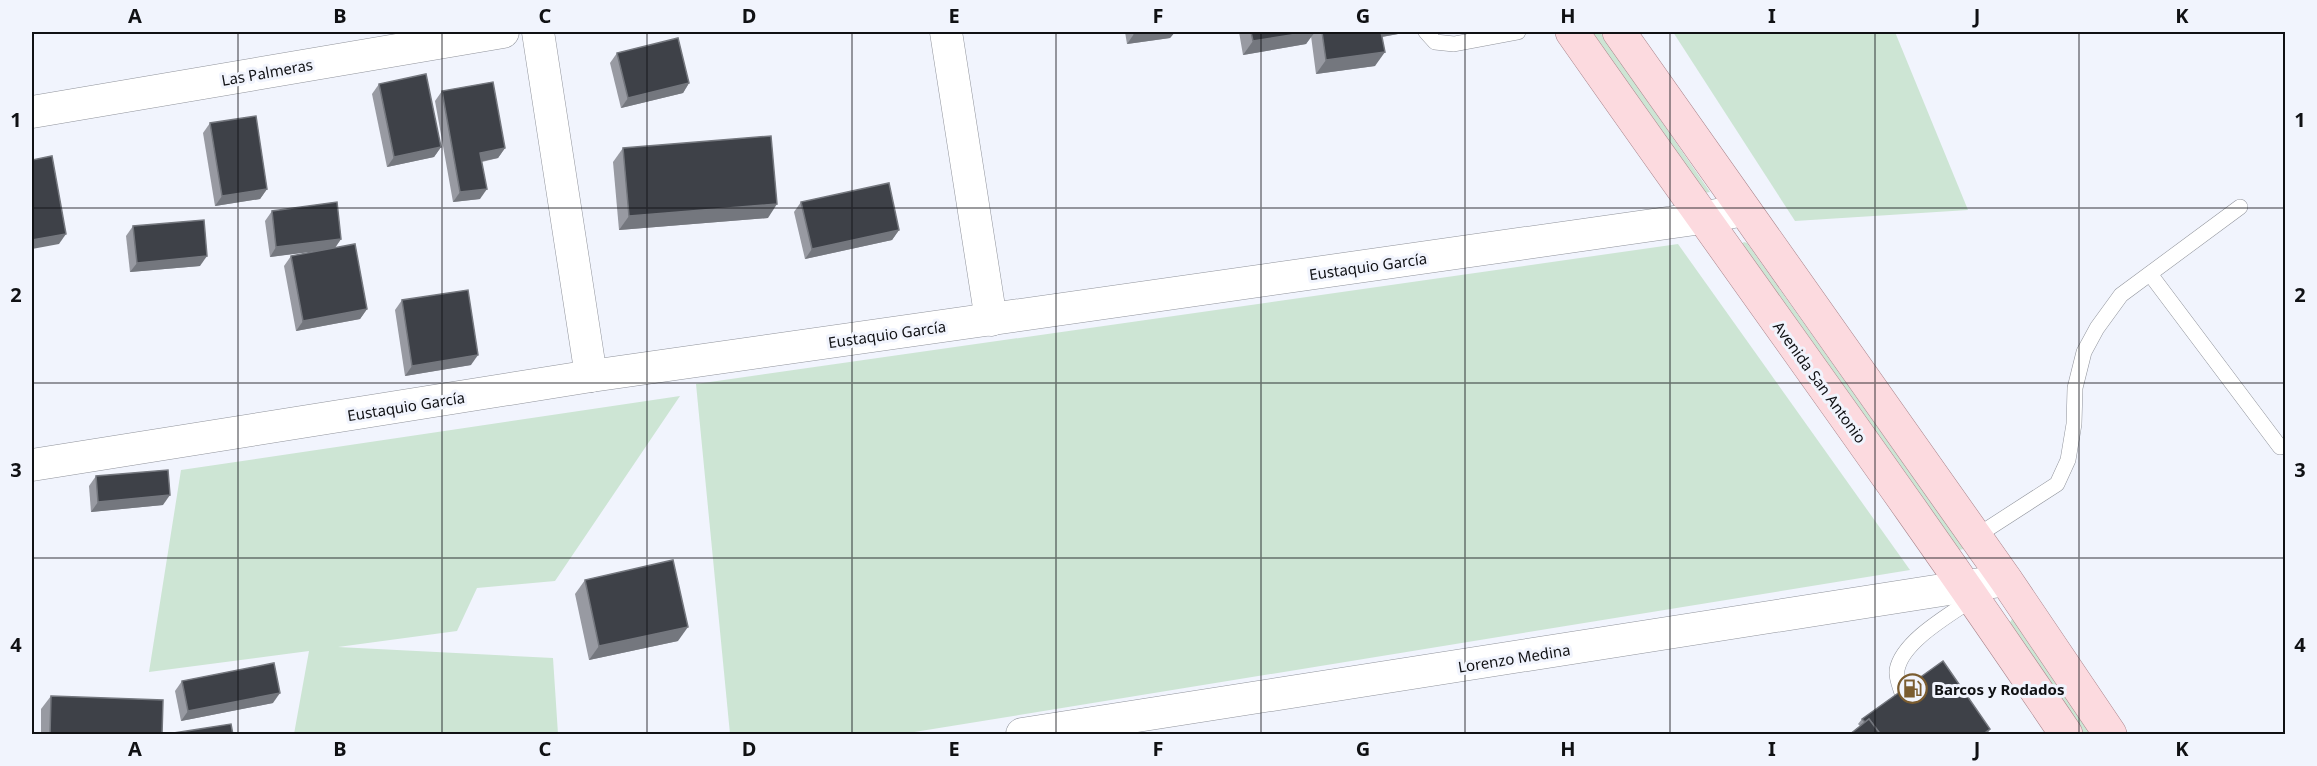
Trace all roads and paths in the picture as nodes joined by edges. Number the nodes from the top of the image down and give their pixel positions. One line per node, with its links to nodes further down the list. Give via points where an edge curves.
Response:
1 (503, 32): 8 (street, Las Palmeras)
2 (538, 32): 14 (street)
3 (946, 32): 13 (street)
4 (1426, 32): 5 (lane, via 1435,42 1454,44)
5 (1518, 32)
6 (1572, 32): 11 (main road, Avenida San Antonio)
7 (1619, 32): 10 (main road)
8 (32, 112)
9 (2240, 207): 12 (lane)
10 (1743, 210): 11 (street, Eustaquio García); 17 (main road)
11 (1702, 218): 13 (street, Eustaquio García); 19 (main road, Avenida San Antonio)
12 (2150, 274): 15 (lane); 17 (lane, via 2121,295 2084,352 2075,388 2068,460 2057,484)
13 (992, 320): 14 (street, Eustaquio García)
14 (591, 376): 16 (street, Eustaquio García)
15 (2280, 447)
16 (32, 465)
17 (1975, 537): 18 (main road)
18 (2006, 580): 19 (street, Lorenzo Medina); 23 (main road)
19 (1970, 593): 20 (lane, via 1915,640 1902,657 1897,672); 21 (street, Lorenzo Medina); 22 (main road, Avenida San Antonio)
20 (1902, 693)
21 (1022, 735)
22 (2066, 735)
23 (2110, 735)

